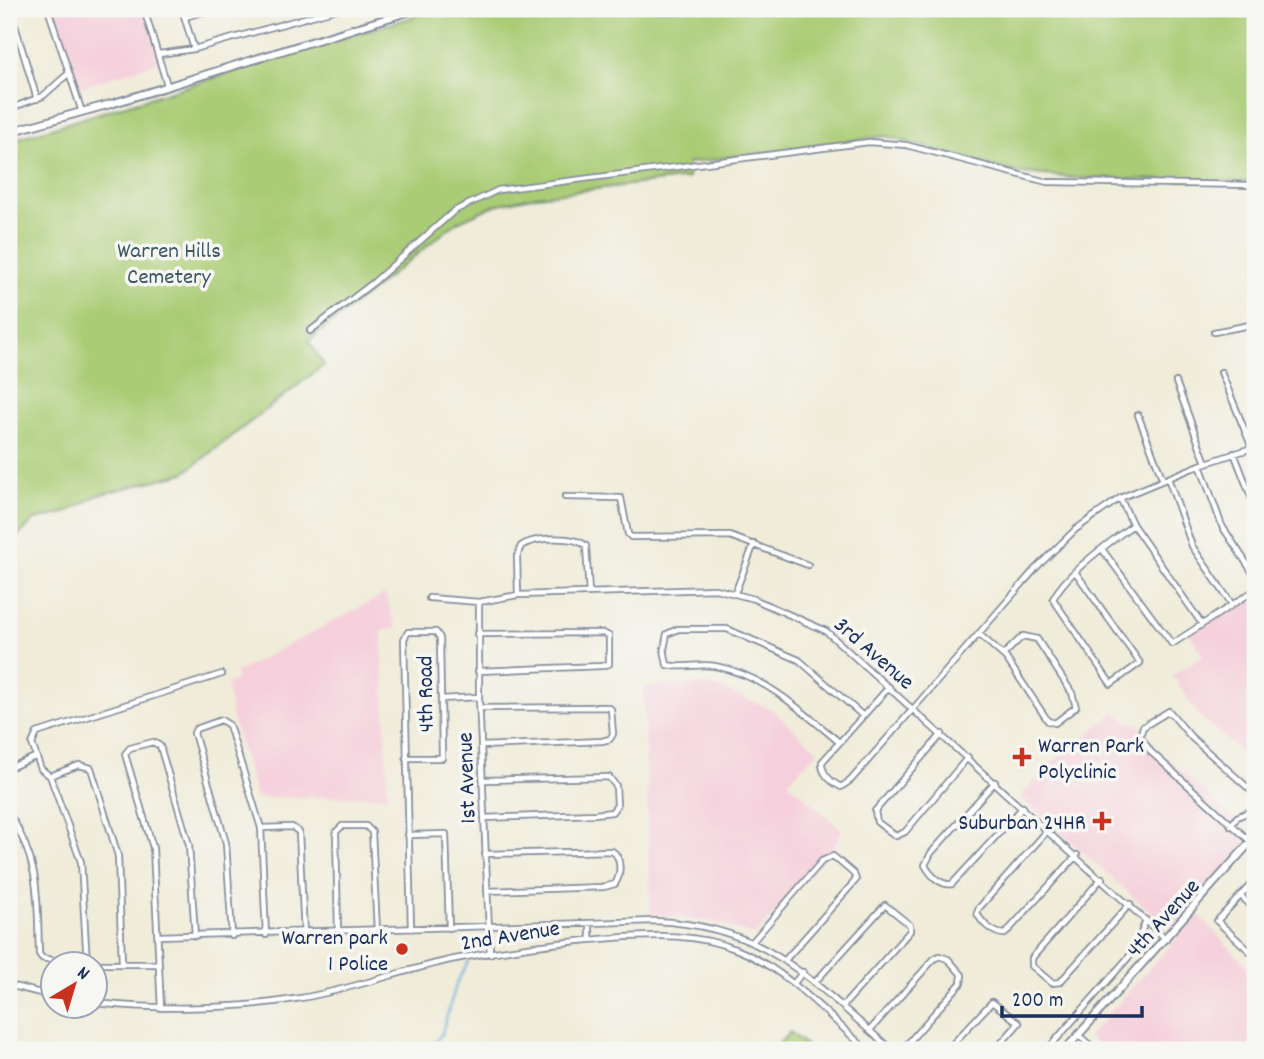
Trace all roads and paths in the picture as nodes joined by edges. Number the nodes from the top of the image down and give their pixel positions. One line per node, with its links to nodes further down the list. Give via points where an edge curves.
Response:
1 (10, 9): 15 (street)
2 (60, 9): 8 (street)
3 (144, 9): 12 (street)
4 (182, 9): 10 (street)
5 (213, 9): 10 (street)
6 (337, 9): 9 (street)
7 (417, 9): 14 (street)
8 (48, 10): 13 (street)
9 (326, 10): 11 (street)
10 (185, 17): 11 (street)
11 (194, 49): 12 (street)
12 (159, 54): 14 (street)
13 (69, 73): 15 (street); 17 (street)
14 (167, 85): 17 (street)
15 (37, 99): 16 (street)
16 (9, 109)
17 (82, 112): 18 (street)
18 (9, 132)
19 (1255, 185): 21 (street, via 1047,182 906,145 869,142 498,190 438,223 395,264)
20 (1255, 324): 22 (street)
21 (310, 331)
22 (1214, 332)
23 (1221, 372): 26 (street)
24 (1176, 382): 28 (street)
25 (1138, 415): 30 (street)
26 (1253, 447): 27 (street)
27 (1234, 453): 28 (street); 33 (street)
28 (1206, 463): 29 (street)
29 (1200, 465): 30 (street); 39 (street, via 1222,526)
30 (1165, 479): 32 (street); 46 (street, via 1192,546)
31 (565, 497): 35 (street, via 621,498 628,537 719,535)
32 (1120, 498): 34 (street); 49 (street, via 1061,543)
33 (1255, 507)
34 (1133, 525): 36 (street); 47 (street)
35 (754, 544): 37 (street); 42 (street)
36 (1102, 549): 38 (street); 47 (street, via 1172,643)
37 (807, 565)
38 (1076, 573): 38 (street, via 1140,663 1111,684 1053,603)
39 (1255, 576)
40 (1255, 590): 46 (street)
41 (589, 593): 42 (street, 3rd Avenue, via 699,589); 43 (street, 3rd Avenue); 43 (street, via 586,546 571,539 521,546)
42 (736, 593): 53 (street, 3rd Avenue, via 822,629)
43 (518, 595): 45 (street, 3rd Avenue)
44 (429, 598): 45 (street, 3rd Avenue)
45 (479, 602): 48 (street, 1st Avenue)
46 (1231, 603): 47 (street)
47 (1202, 624)
48 (477, 634): 51 (street, 1st Avenue); 51 (street, via 603,633 608,636 612,658 602,666)
49 (979, 634): 50 (street); 57 (street)
50 (1003, 655): 50 (street, via 1048,721 1055,723 1076,707 1037,639 1023,636)
51 (478, 671): 54 (street, 1st Avenue)
52 (222, 674): 62 (street, via 41,731 32,744)
53 (889, 687): 57 (street, 3rd Avenue); 58 (street)
54 (479, 698): 55 (street); 56 (street, 1st Avenue)
55 (441, 699): 64 (street, 4th Road, via 442,758); 64 (street, 4th Road, via 440,638 436,632 408,632 404,639)
56 (480, 708): 61 (street, 1st Avenue); 61 (street, via 607,707 613,734 602,741)
57 (914, 708): 59 (street, 3rd Avenue); 60 (street, via 841,787 822,768)
58 (863, 716): 60 (street); 60 (street, via 799,660 727,629 678,629 667,634 667,666 713,665 763,685 790,701)
59 (942, 734): 63 (street, 3rd Avenue); 63 (street, via 875,811 877,822 896,836 905,832)
60 (838, 742)
61 (481, 746): 67 (street, 1st Avenue)
62 (35, 757): 65 (street); 66 (street)
63 (968, 757): 68 (street, 3rd Avenue)
64 (405, 758): 77 (street)
65 (9, 768)
66 (50, 776): 103 (street, via 81,862); 108 (street, via 79,765 91,768 118,856)
67 (482, 780): 73 (street, 1st Avenue); 73 (street, via 609,777 616,786 617,805 612,812)
68 (995, 782): 70 (street, 3rd Avenue); 70 (street, via 931,853 925,865 933,875 942,883 953,884)
69 (1255, 794): 74 (street, via 1169,711 1143,727 1140,736 1151,752)
70 (1023, 807): 76 (street, 3rd Avenue)
71 (1255, 809): 74 (street, via 1237,817)
72 (9, 813): 102 (street, via 28,851 38,887)
73 (484, 818): 79 (street, 1st Avenue)
74 (1231, 826): 78 (street)
75 (261, 828): 94 (street, via 292,827 299,832); 95 (street); 98 (street, via 229,725 221,720 196,729 226,843)
76 (1048, 830): 80 (street, 3rd Avenue); 80 (street, via 979,908 986,925 999,934 1007,932)
77 (408, 835): 90 (street, via 446,834); 91 (street)
78 (1253, 840): 99 (street, 4th Avenue)
79 (485, 854): 83 (street, 1st Avenue); 83 (street, via 612,851 617,854 620,872 615,884 604,887)
80 (1077, 855): 81 (street, 3rd Avenue)
81 (1101, 878): 85 (street, 3rd Avenue); 85 (street, via 1032,958 1037,972 1052,983 1060,982)
82 (1255, 880): 84 (street)
83 (487, 891): 89 (street, 1st Avenue)
84 (1241, 896): 86 (street); 105 (street, via 1217,921)
85 (1129, 904): 87 (street, 3rd Avenue)
86 (1255, 910)
87 (1146, 920): 99 (street, 3rd Avenue); 125 (street, via 1134,951)
88 (590, 925): 89 (street); 100 (street); 101 (street, via 676,922)
89 (488, 927): 90 (street); 104 (street, 1st Avenue)
90 (449, 928): 91 (street)
91 (411, 929): 92 (street)
92 (377, 930): 93 (street); 93 (street, via 372,832 366,826 345,826 336,832)
93 (338, 932): 94 (street)
94 (304, 934): 95 (street)
95 (266, 935): 98 (street)
96 (159, 936): 97 (street); 97 (street, via 153,848 125,754 130,748 153,742 160,746 189,845); 109 (street)
97 (195, 936): 98 (street)
98 (232, 936)
99 (1167, 939): 119 (street, 4th Avenue)
100 (590, 940): 104 (street, 2nd Avenue); 112 (street, 2nd Avenue, via 690,937 737,950)
101 (752, 941): 106 (street); 106 (street, via 831,855 856,880)
102 (39, 950)
103 (86, 950)
104 (490, 954): 117 (street, 2nd Avenue, via 299,999 243,1007)
105 (1255, 956)
106 (786, 959): 110 (street)
107 (108, 964): 108 (street)
108 (122, 964): 109 (street)
109 (159, 964): 117 (street)
110 (803, 972): 111 (street); 112 (street)
111 (816, 981): 116 (street); 116 (street, via 885,905 910,925 911,930)
112 (794, 984): 120 (street, 2nd Avenue)
113 (9, 985): 114 (street)
114 (38, 992)
115 (108, 1004): 117 (street, 2nd Avenue)
116 (844, 1006): 118 (street)
117 (161, 1008)
118 (870, 1030): 121 (street); 122 (street, via 934,959 948,959 962,975 961,983)
119 (1078, 1035): 126 (street, 4th Avenue); 127 (street)
120 (867, 1050)
121 (892, 1050)
122 (902, 1050)
123 (947, 1050): 124 (street, via 992,1002 1019,1023)
124 (995, 1050)
125 (1047, 1050)
126 (1065, 1050)
127 (1096, 1050)

